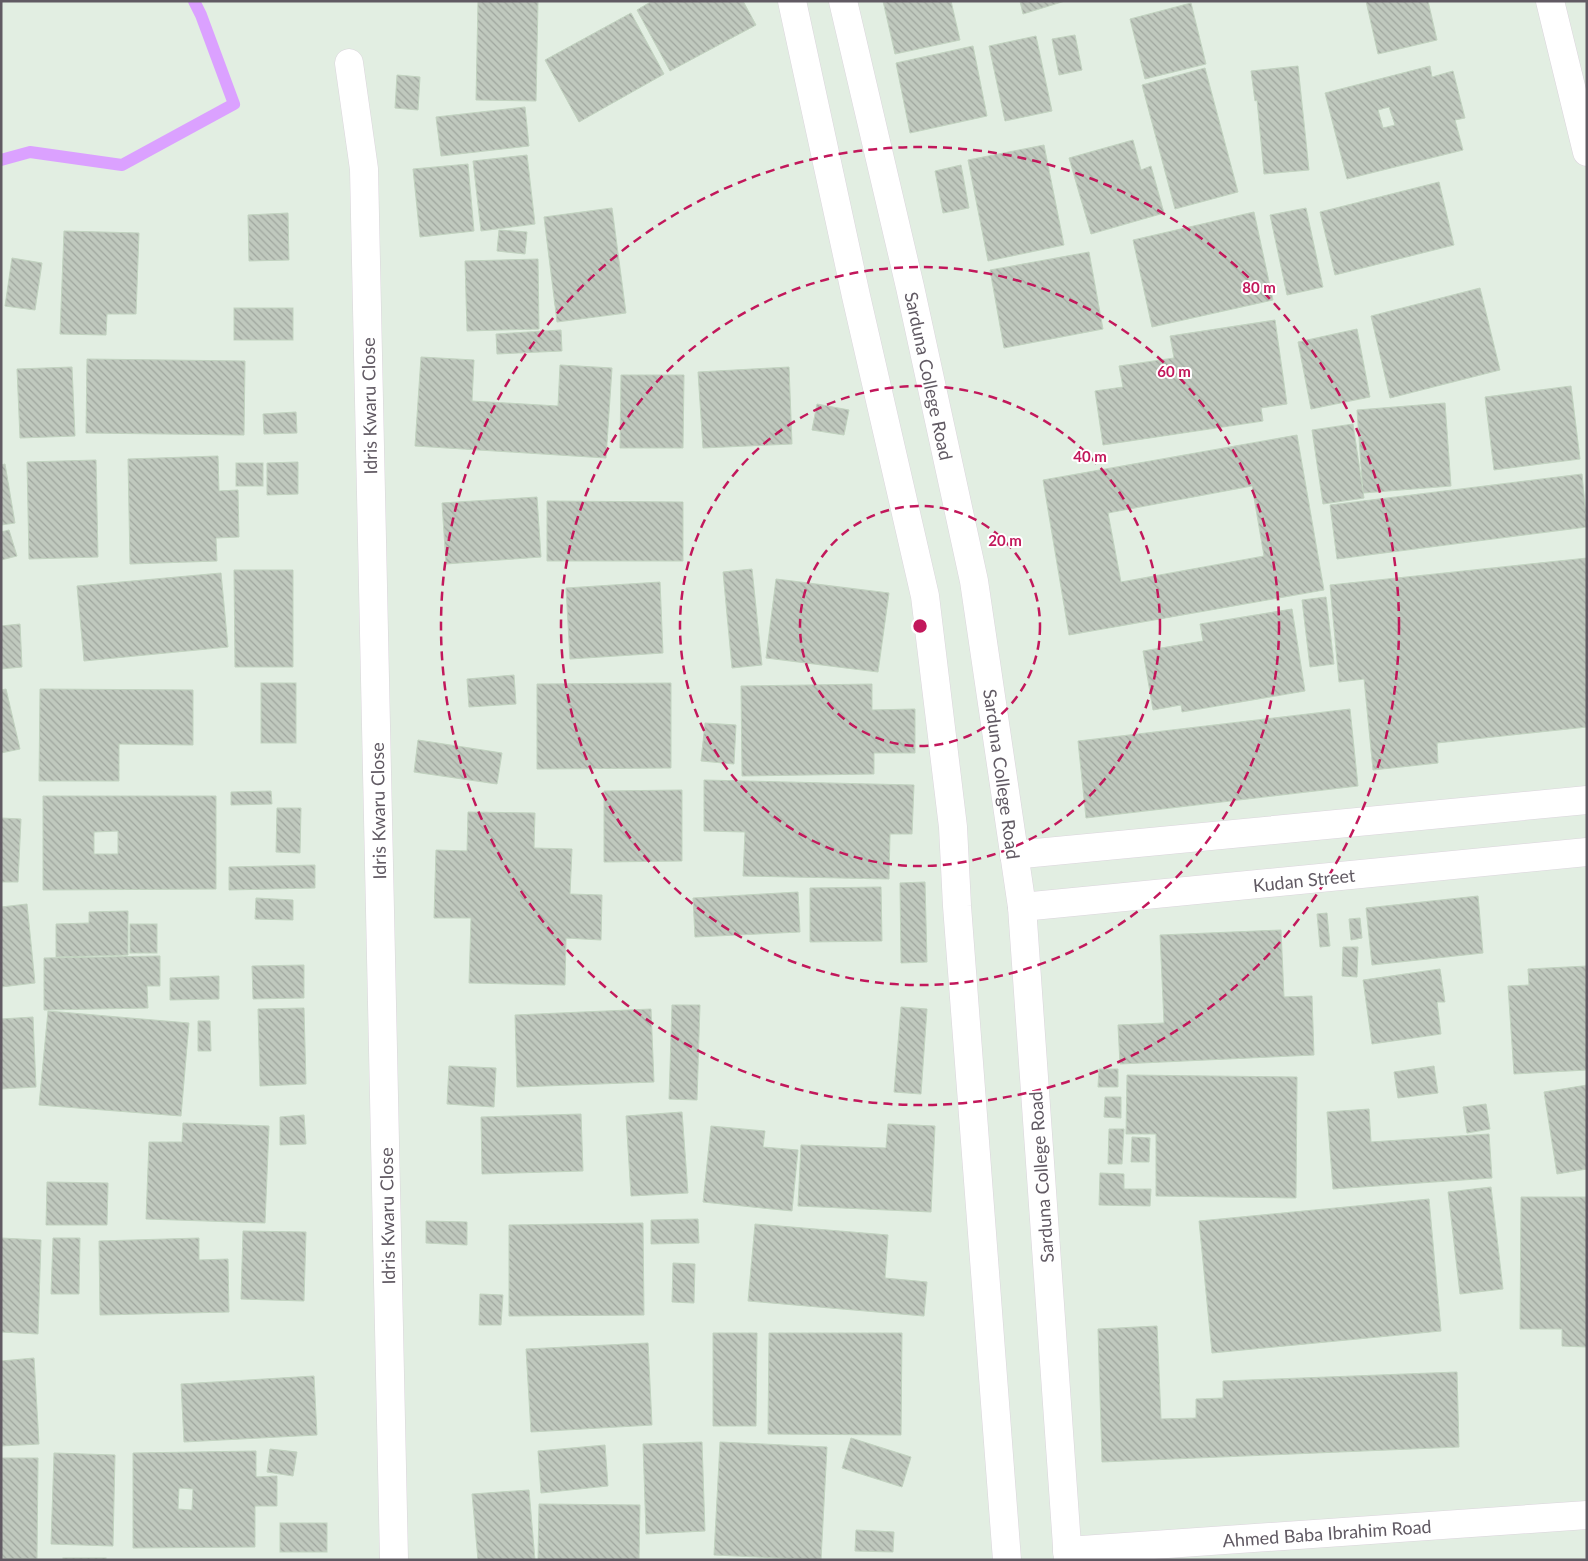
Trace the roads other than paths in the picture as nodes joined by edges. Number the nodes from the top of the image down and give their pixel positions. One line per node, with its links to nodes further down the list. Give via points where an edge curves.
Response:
1 (792, 1): 13 (street, via 925,596 953,827)
2 (843, 1): 8 (street, Sarduna College Road, via 974,581)
3 (1550, 1): 5 (street)
4 (349, 63): 12 (street, Idris Kwaru Close, via 364,169)
5 (1587, 152)
6 (1587, 800): 8 (street)
7 (1587, 852): 9 (street, Kudan Street)
8 (1014, 855): 9 (street, Sarduna College Road)
9 (1022, 907): 11 (street, Sarduna College Road)
10 (1587, 1515): 11 (street, Ahmed Baba Ibrahim Road)
11 (1068, 1555)
12 (394, 1560)
13 (1007, 1560)

